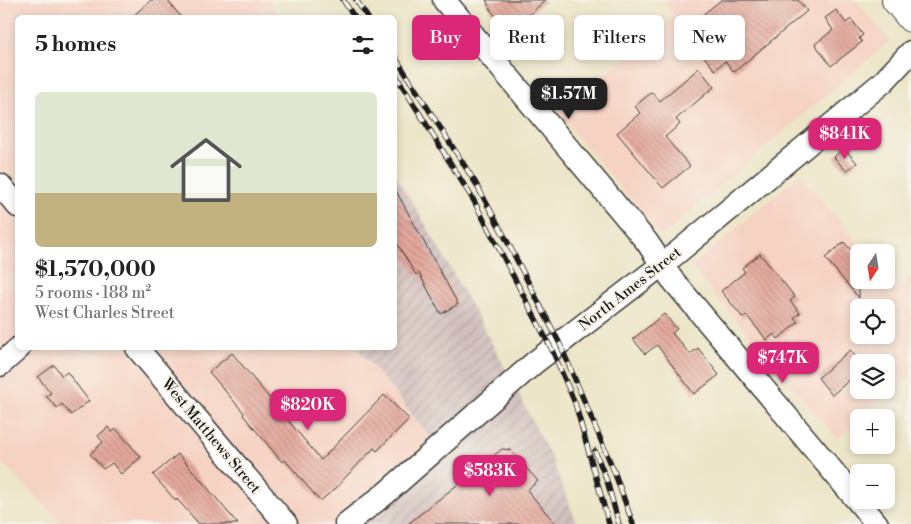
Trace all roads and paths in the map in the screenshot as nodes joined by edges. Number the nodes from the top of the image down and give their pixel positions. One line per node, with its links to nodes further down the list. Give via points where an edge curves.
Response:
1 (444, 0): 7 (street, via 647,242)
2 (896, 0): 3 (main road)
3 (911, 18)
4 (911, 52): 7 (street, North Ames Street, via 883,82)
5 (0, 186): 6 (street)
6 (15, 203)
7 (662, 265): 12 (street, North Ames Street, via 534,364); 13 (street)
8 (17, 350): 10 (street)
9 (139, 350): 11 (street, West Matthews Street)
10 (0, 365)
11 (286, 524)
12 (346, 524)
13 (877, 524)

